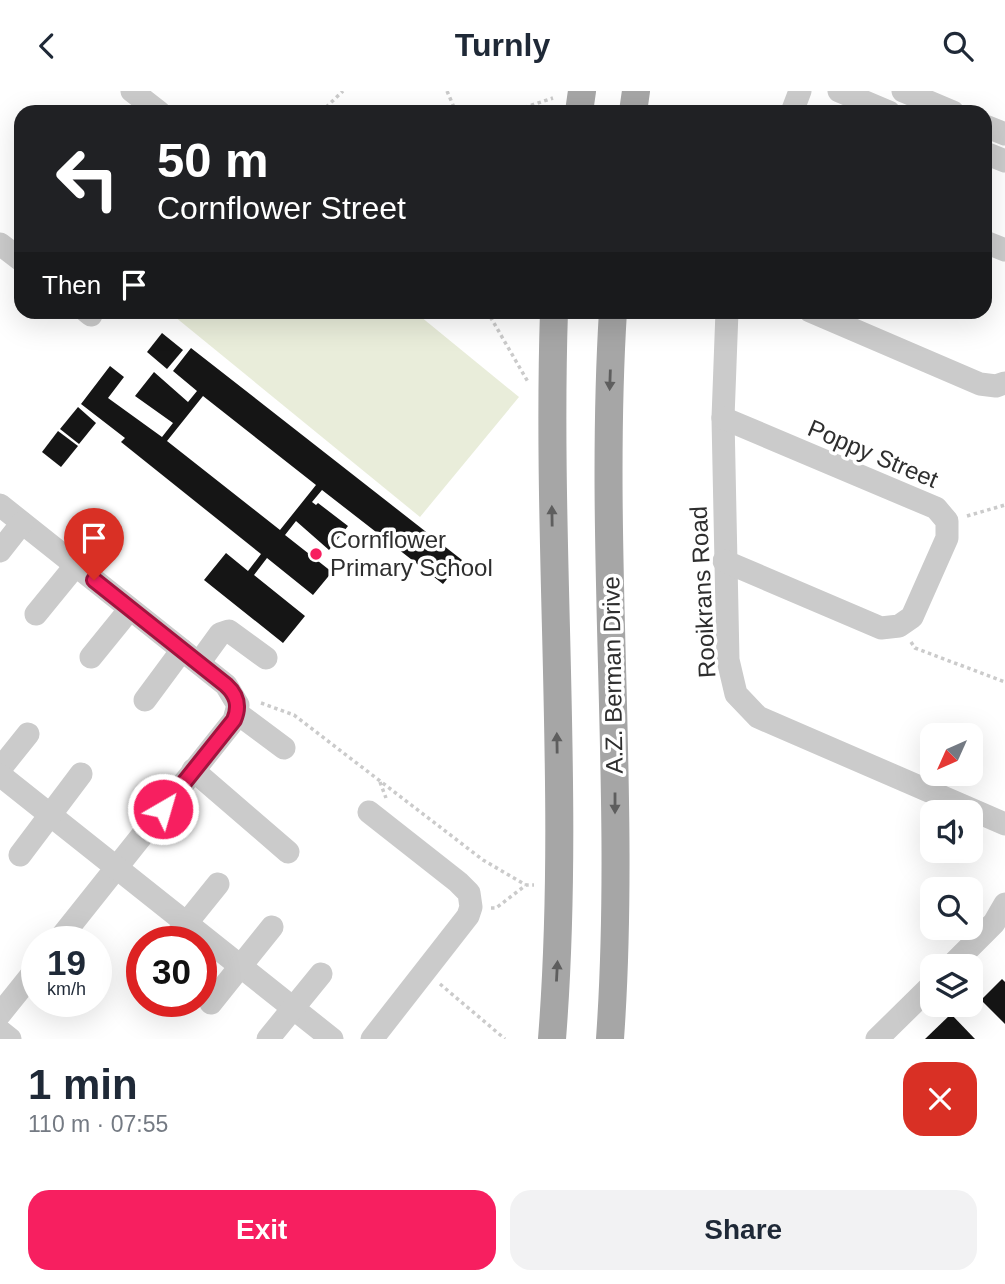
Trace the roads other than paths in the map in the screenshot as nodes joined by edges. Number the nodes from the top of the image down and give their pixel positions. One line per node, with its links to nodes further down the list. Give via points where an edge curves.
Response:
1 (132, 91): 4 (street)
2 (839, 91): 5 (street)
3 (903, 91): 6 (street)
4 (150, 105)
5 (872, 105)
6 (936, 105)
7 (0, 244): 8 (street)
8 (14, 255)
9 (554, 319): 59 (main road, one-way to 9, via 559,916 551,452)
10 (612, 319): 60 (main road, A.Z. Berman Drive, one-way to 60, via 608,456 616,866)
11 (727, 319): 14 (street, Rooikrans Road)
12 (829, 319): 13 (street, via 980,384)
13 (1005, 383)
14 (723, 418): 18 (street, Rooikrans Road); 18 (street, Poppy Street, via 936,509 947,521 947,538 912,617 899,626 881,628)
15 (0, 505): 16 (street)
16 (22, 523): 17 (street); 19 (street)
17 (0, 551)
18 (724, 561): 35 (street, Rooikrans Road, via 730,678 736,694 751,711)
19 (76, 565): 20 (street); 21 (street)
20 (130, 608): 22 (street); 23 (street)
21 (36, 614)
22 (91, 657)
23 (190, 657): 24 (street, via 224,631 234,632); 25 (street); 26 (street, via 232,690)
24 (265, 657)
25 (145, 701)
26 (237, 709): 28 (street); 30 (street)
27 (28, 734): 29 (street)
28 (284, 748)
29 (0, 769)
30 (193, 770): 36 (street); 38 (street)
31 (81, 774): 34 (street)
32 (0, 775): 34 (street)
33 (369, 812): 58 (street, via 458,882 469,893 471,907)
34 (50, 815): 37 (street); 38 (street)
35 (1005, 824)
36 (288, 852)
37 (20, 855)
38 (117, 867): 41 (street); 42 (street)
39 (218, 884): 43 (street)
40 (1005, 904): 46 (street, via 994,923)
41 (70, 926)
42 (173, 926)
43 (184, 926)
44 (271, 927): 47 (street)
45 (217, 953): 47 (street)
46 (963, 954)
47 (240, 966): 50 (street); 52 (street)
48 (321, 974): 52 (street)
49 (21, 988): 53 (street)
50 (217, 995)
51 (920, 997): 61 (street)
52 (293, 1008): 56 (street); 57 (street)
53 (0, 1014)
54 (0, 1031): 55 (street)
55 (10, 1039)
56 (268, 1039)
57 (332, 1039)
58 (372, 1039)
59 (552, 1039)
60 (610, 1039)
61 (877, 1039)

